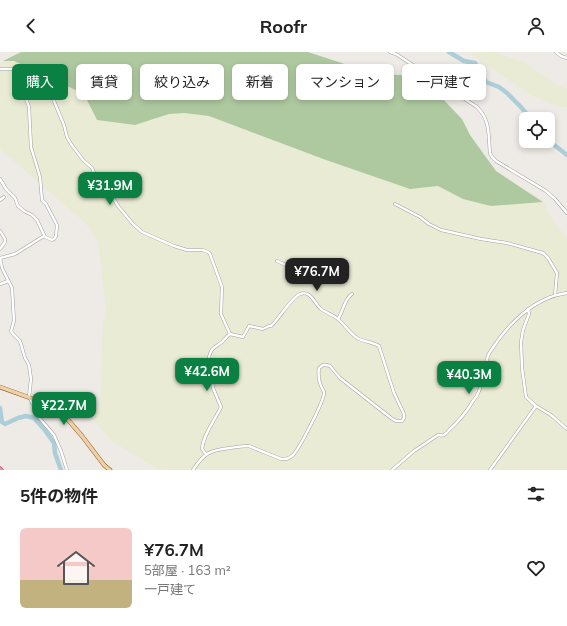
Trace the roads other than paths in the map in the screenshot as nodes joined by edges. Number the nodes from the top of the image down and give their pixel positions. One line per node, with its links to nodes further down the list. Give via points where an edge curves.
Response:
1 (390, 52): 12 (street, via 477,107 488,126 492,157 550,194)
2 (556, 52): 3 (street)
3 (567, 58)
4 (0, 69): 5 (street)
5 (12, 69)
6 (26, 100): 14 (street, via 31,147 40,177 42,200 57,225 54,239)
7 (53, 100): 26 (street, via 71,144 137,228 162,242 187,250 203,250 210,254 222,287 221,314)
8 (0, 179): 14 (street, via 18,206 37,220)
9 (4, 198): 10 (street)
10 (0, 200)
11 (395, 204): 23 (street, via 442,230 543,253 557,273)
12 (567, 213)
13 (0, 231): 15 (street, via 5,239)
14 (44, 236): 16 (street, via 15,254)
15 (0, 249)
16 (0, 259): 19 (street)
17 (277, 261): 18 (street)
18 (308, 275)
19 (8, 281): 20 (street); 28 (street, via 13,294 14,321 11,331 20,341 29,365)
20 (0, 284)
21 (567, 293): 23 (street)
22 (352, 294): 25 (street)
23 (555, 295): 24 (street)
24 (528, 309): 29 (street, via 529,314 521,342 522,368 526,397); 35 (street, via 507,329 489,353 479,392 454,427 442,436 435,436)
25 (338, 319): 26 (street, via 321,309 310,295 301,294 294,298 271,326 263,329 249,326 243,336); 31 (street, via 359,339 379,346 394,393 404,414 402,421 391,418 340,378 330,366 323,365 318,372 324,392 322,399 292,456 281,459 249,446 212,450)
26 (230, 334): 31 (street, via 209,354 213,388 221,408 202,446)
27 (0, 387): 28 (main road)
28 (29, 397): 32 (street, via 36,414 54,435); 33 (main road, via 63,414)
29 (536, 406): 30 (street, via 551,414); 36 (street)
30 (567, 429)
31 (206, 454): 34 (street)
32 (67, 470)
33 (110, 470)
34 (193, 470)
35 (392, 470)
36 (490, 470)

